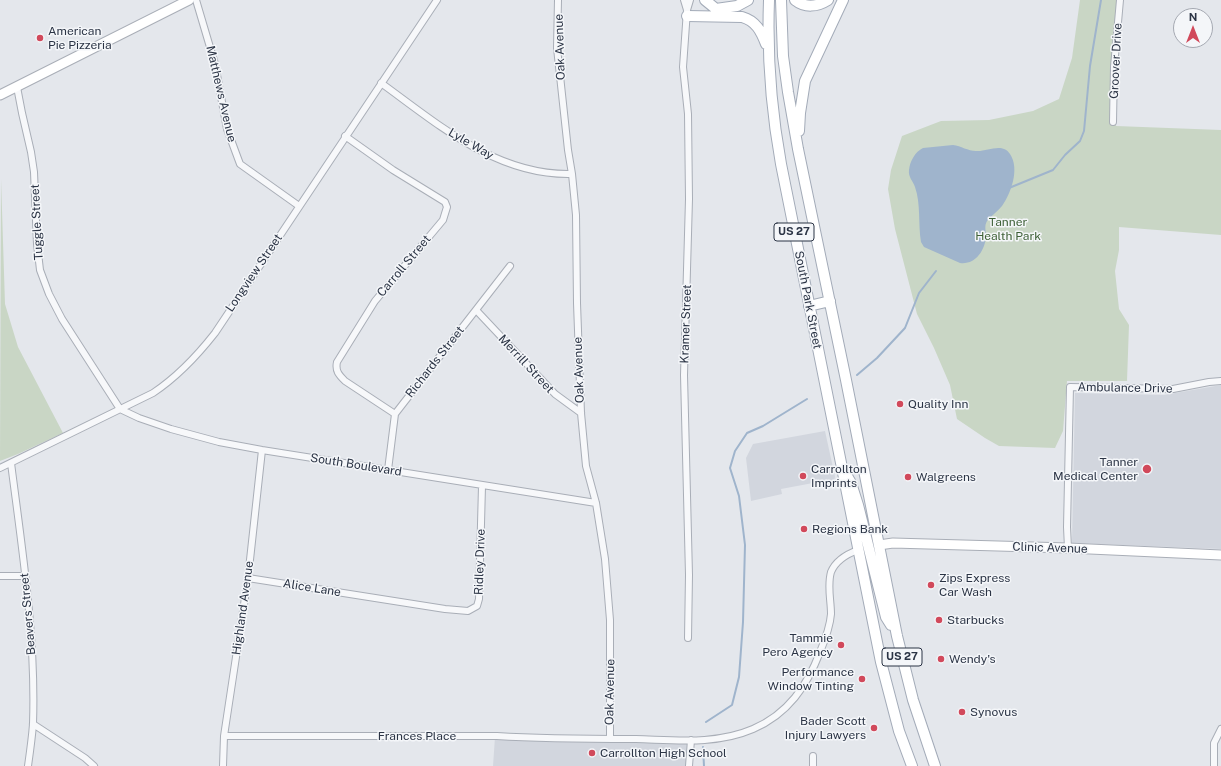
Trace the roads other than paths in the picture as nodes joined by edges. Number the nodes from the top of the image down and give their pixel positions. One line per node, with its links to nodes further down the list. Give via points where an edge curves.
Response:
1 (189, 0): 19 (street)
2 (196, 0): 25 (street, Matthews Avenue, via 215,64 226,129 240,164)
3 (437, 0): 18 (street, Longview Street)
4 (558, 0): 24 (street, Oak Avenue, via 557,48)
5 (684, 0): 16 (street, Kramer Street)
6 (690, 0): 16 (street, Kramer Street)
7 (705, 0): 15 (main road)
8 (748, 0): 15 (main road, via 737,6)
9 (769, 0): 17 (main road, South Park Street / US 27)
10 (781, 0): 23 (main road, South Park Street / US 27, via 783,56)
11 (795, 0): 12 (main road, via 804,5 815,6)
12 (828, 0)
13 (843, 0): 23 (main road, via 805,81)
14 (1120, 0): 21 (street, Groover Drive, via 1114,66)
15 (716, 9): 16 (main road)
16 (687, 13): 17 (main road, via 746,18 761,30); 49 (street, Kramer Street, via 683,66 688,114 689,199 684,375)
17 (768, 52): 28 (main road, South Park Street / US 27, via 774,121)
18 (382, 83): 22 (street, Longview Street); 24 (street, Lyle Way, via 460,140 492,157 538,172)
19 (17, 87): 20 (street); 31 (street, Tuggle Street, via 32,152 40,270 62,319)
20 (0, 95)
21 (1113, 122)
22 (345, 136): 25 (street, Longview Street); 33 (street, Carroll Street, via 445,202 447,208 443,220 375,301 336,362 336,368 345,381)
23 (798, 149): 27 (main road, South Park Street / US 27)
24 (572, 174): 32 (street, Oak Avenue, via 576,215)
25 (299, 206): 31 (street, Longview Street, via 201,351 168,383)
26 (510, 266): 29 (street, Richards Street)
27 (830, 301): 28 (main road); 40 (main road, South Park Street / US 27)
28 (809, 306): 42 (main road, South Park Street / US 27, via 840,464)
29 (476, 310): 32 (street, Merrill Street, via 555,394); 33 (street, Richards Street)
30 (1221, 382): 41 (street, Ambulance Drive, via 1173,389 1070,387)
31 (120, 409): 34 (street, South Boulevard, via 139,418 219,442); 35 (street, Longview Street)
32 (581, 413): 39 (street, Oak Avenue, via 586,466)
33 (395, 414): 37 (street)
34 (262, 450): 37 (street, South Boulevard); 46 (street, Highland Avenue)
35 (11, 463): 36 (street, Longview Street); 45 (street, Beavers Street)
36 (0, 468)
37 (388, 470): 38 (street, South Boulevard)
38 (482, 486): 39 (street, South Boulevard); 47 (street, Ridley Drive, via 477,606 468,611)
39 (596, 503): 53 (street, Oak Avenue, via 605,559 610,620)
40 (879, 545): 41 (street, Clinic Avenue); 42 (main road); 48 (main road, US 27)
41 (1068, 548): 43 (street, Clinic Avenue)
42 (863, 549): 48 (main road, via 886,617); 54 (street, Frances Place, via 843,557 831,572 828,629 813,671 799,694 786,708 754,728 718,739); 61 (main road, US 27, via 881,662 899,731)
43 (1221, 555)
44 (0, 576): 45 (street)
45 (25, 576): 50 (street, Beavers Street, via 32,661)
46 (248, 578): 47 (street, Alice Lane); 52 (street, Highland Avenue)
47 (376, 598)
48 (896, 634): 62 (main road, US 27, via 915,707)
49 (688, 638)
50 (33, 724): 56 (street, Beavers Street); 57 (street)
51 (1221, 729): 63 (street, via 1214,743)
52 (224, 736): 53 (street, Frances Place, via 497,736); 58 (street, Highland Avenue)
53 (610, 739): 54 (street, Frances Place)
54 (691, 740): 59 (street)
55 (813, 756): 60 (street)
56 (28, 766)
57 (94, 766)
58 (223, 766)
59 (689, 766)
60 (813, 766)
61 (912, 766)
62 (935, 766)
63 (1214, 766)

